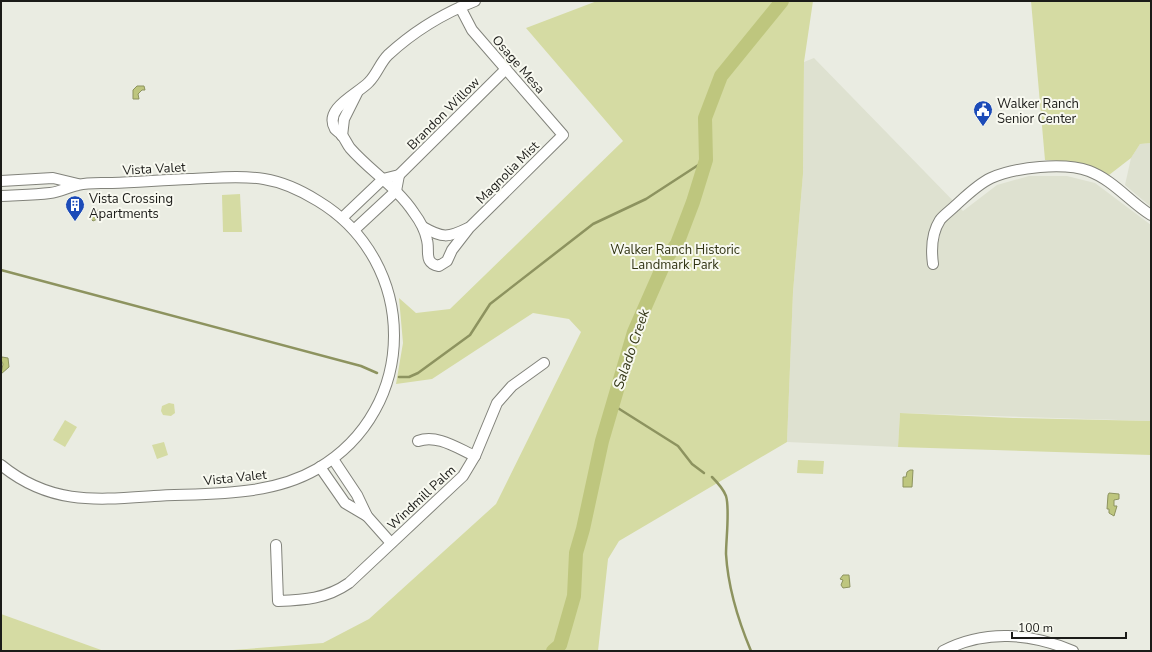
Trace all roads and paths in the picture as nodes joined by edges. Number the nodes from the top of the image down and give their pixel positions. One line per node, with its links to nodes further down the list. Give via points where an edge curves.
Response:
1 (476, 1): 2 (street)
2 (460, 7): 3 (street, Osage Mesa, via 472,30); 6 (street, via 439,17 388,55 375,76 357,93 344,119 342,136 351,149)
3 (506, 69): 4 (street, Osage Mesa); 5 (street, Brandon Willow)
4 (563, 135): 16 (street, Magnolia Mist)
5 (399, 175): 6 (street); 9 (street)
6 (383, 179): 9 (street); 11 (street)
7 (1, 181): 8 (street, Vista Valet, via 53,178)
8 (78, 184): 10 (street, Vista Valet, via 52,193); 14 (street, Vista Valet, via 231,177 264,179 302,192)
9 (396, 191): 12 (street); 15 (street)
10 (1, 196)
11 (361, 200): 12 (street); 14 (street)
12 (374, 212): 17 (street)
13 (1151, 215): 18 (street, via 1115,187 1078,168 1052,167 1014,171 990,178 970,192 940,220 931,249)
14 (342, 218): 17 (street, Vista Valet)
15 (423, 227): 16 (street, Magnolia Mist, via 444,236); 16 (street, Magnolia Mist, via 428,240 428,259 439,266 448,261 452,250)
16 (470, 228)
17 (354, 230): 22 (street, Vista Valet, via 371,253 388,289 395,329 394,345 388,376 376,407 358,434)
18 (933, 264)
19 (544, 363): 21 (street, Windmill Palm, via 504,394 497,403)
20 (418, 441): 21 (street, via 438,440)
21 (475, 456): 28 (street, Windmill Palm, via 453,487)
22 (333, 459): 24 (street, Vista Valet); 25 (street)
23 (1, 465): 24 (street, Vista Valet, via 19,478 42,489 67,498 95,500 248,491 281,484)
24 (320, 467): 26 (street)
25 (350, 485): 26 (street); 27 (street)
26 (338, 492): 27 (street, via 350,507)
27 (367, 516): 28 (street)
28 (391, 543): 29 (street, Windmill Palm, via 338,591 314,599 278,601)
29 (276, 545)
30 (943, 651): 31 (street, via 976,639 1005,635 1034,638)
31 (1073, 651)

